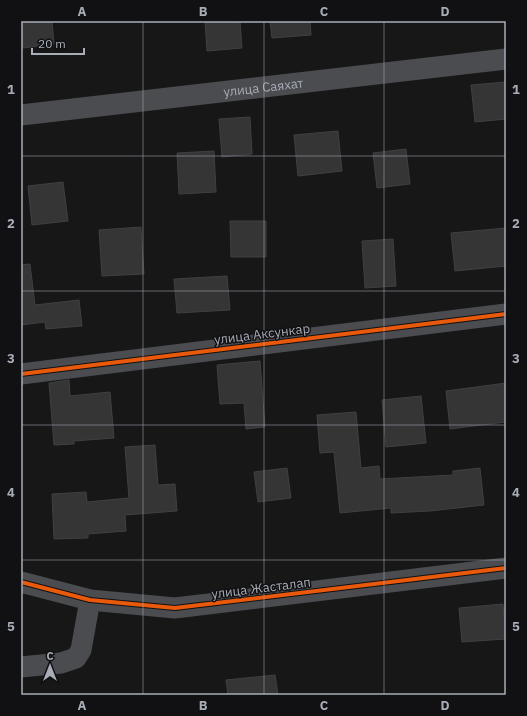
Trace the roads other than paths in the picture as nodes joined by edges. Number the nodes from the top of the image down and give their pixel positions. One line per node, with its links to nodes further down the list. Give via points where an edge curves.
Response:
1 (506, 59): 2 (street, улица Саяхат)
2 (21, 115)
3 (506, 314): 4 (street, улица Аксункар)
4 (21, 374)
5 (506, 568): 7 (street, улица Жасталап, via 176,608)
6 (21, 582): 7 (street, улица Жасталап)
7 (90, 600): 8 (street, via 81,650 76,658 61,663)
8 (21, 667)

